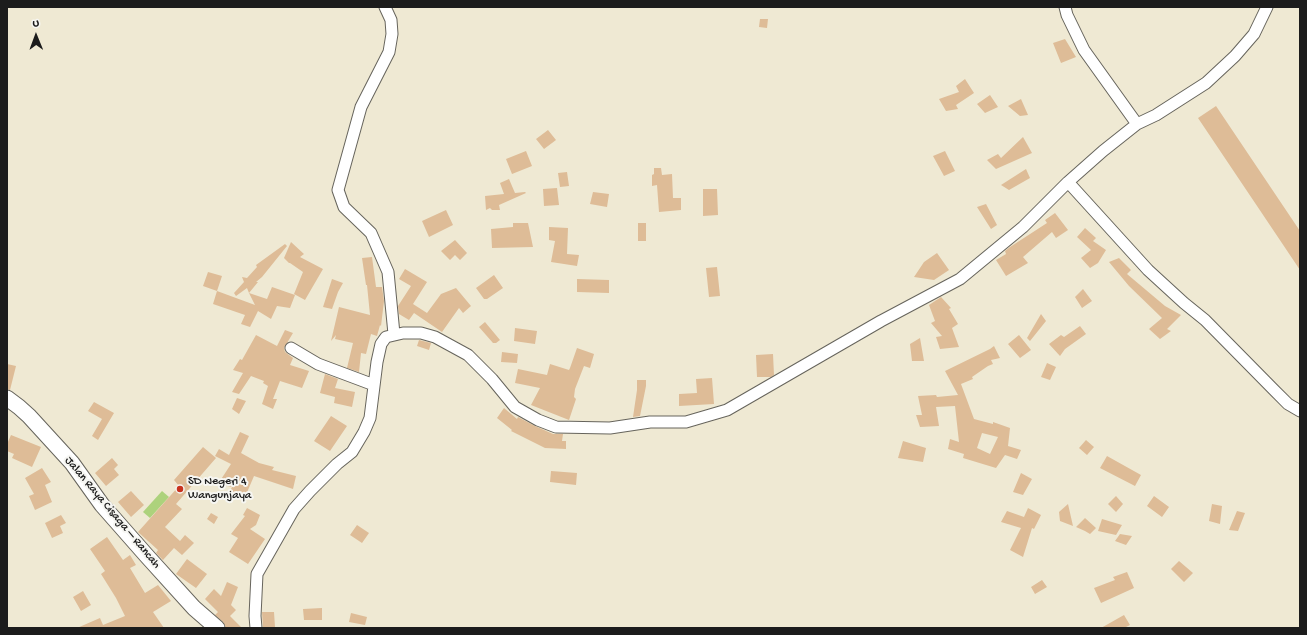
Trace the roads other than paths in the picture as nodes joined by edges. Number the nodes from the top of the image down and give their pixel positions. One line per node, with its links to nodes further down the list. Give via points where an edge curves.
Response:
1 (385, 7): 6 (street, via 391,20 389,52 362,107 338,190 344,208 371,233 388,272)
2 (1065, 7): 4 (street, via 1084,50)
3 (1268, 7): 4 (street, via 1254,34 1206,83)
4 (1137, 124): 5 (street)
5 (1068, 182): 6 (street, via 1023,227 960,279 881,321 727,410 686,422 650,422 610,428 556,427 515,407 468,355 435,337 421,333); 10 (street, via 1148,270 1205,320 1288,404)
6 (394, 334): 8 (street, via 386,337 381,344)
7 (291, 348): 8 (street, via 318,364)
8 (374, 385): 12 (street, via 370,418 352,452 310,490 294,509 257,574)
9 (7, 398): 11 (main road, Jalan Raya Cisaga – Rancah, via 29,416 72,463 102,505 194,608)
10 (1300, 411)
11 (217, 628)
12 (256, 628)

